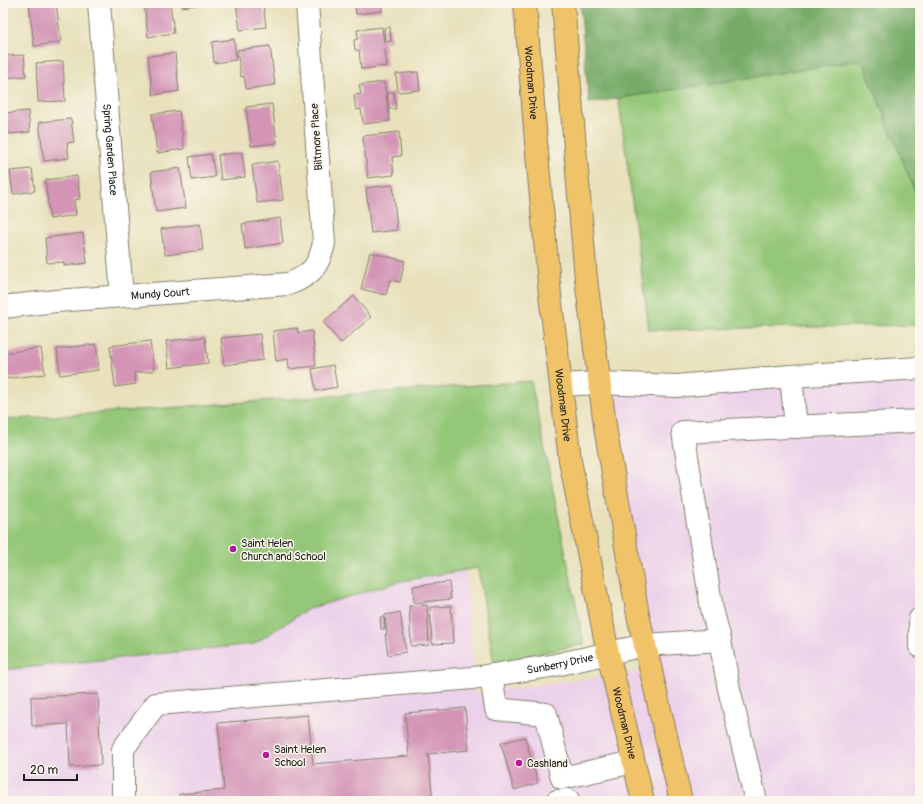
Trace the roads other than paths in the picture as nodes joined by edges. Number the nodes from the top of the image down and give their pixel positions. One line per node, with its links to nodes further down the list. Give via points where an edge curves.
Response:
1 (99, 3): 6 (street, Spring Garden Place)
2 (307, 3): 5 (street, Biltmore Place, via 324,243 322,256)
3 (525, 3): 11 (main road, Woodman Drive, via 537,154)
4 (563, 3): 10 (main road, via 586,279)
5 (314, 269): 6 (street, Mundy Court, via 300,280 288,284)
6 (122, 296): 7 (street, Mundy Court)
7 (3, 307)
8 (920, 368): 9 (street)
9 (791, 376): 10 (street, via 676,386); 13 (street)
10 (599, 383): 11 (street); 16 (main road)
11 (561, 385): 18 (main road, Woodman Drive, via 572,468)
12 (920, 421): 13 (street)
13 (796, 427): 15 (street, via 683,432 712,609)
14 (920, 619): 17 (street)
15 (720, 640): 16 (street, Sunberry Drive); 26 (street)
16 (645, 645): 18 (street, Sunberry Drive); 25 (main road)
17 (920, 646)
18 (608, 653): 19 (street, Sunberry Drive, via 551,666); 20 (main road, Woodman Drive)
19 (482, 676): 20 (street, via 496,709 546,714 562,778); 21 (street, Sunberry Drive, via 156,704 123,749)
20 (633, 762): 24 (main road, Woodman Drive)
21 (123, 801)
22 (557, 801): 23 (street)
23 (568, 801)
24 (643, 801)
25 (681, 801)
26 (756, 801)

